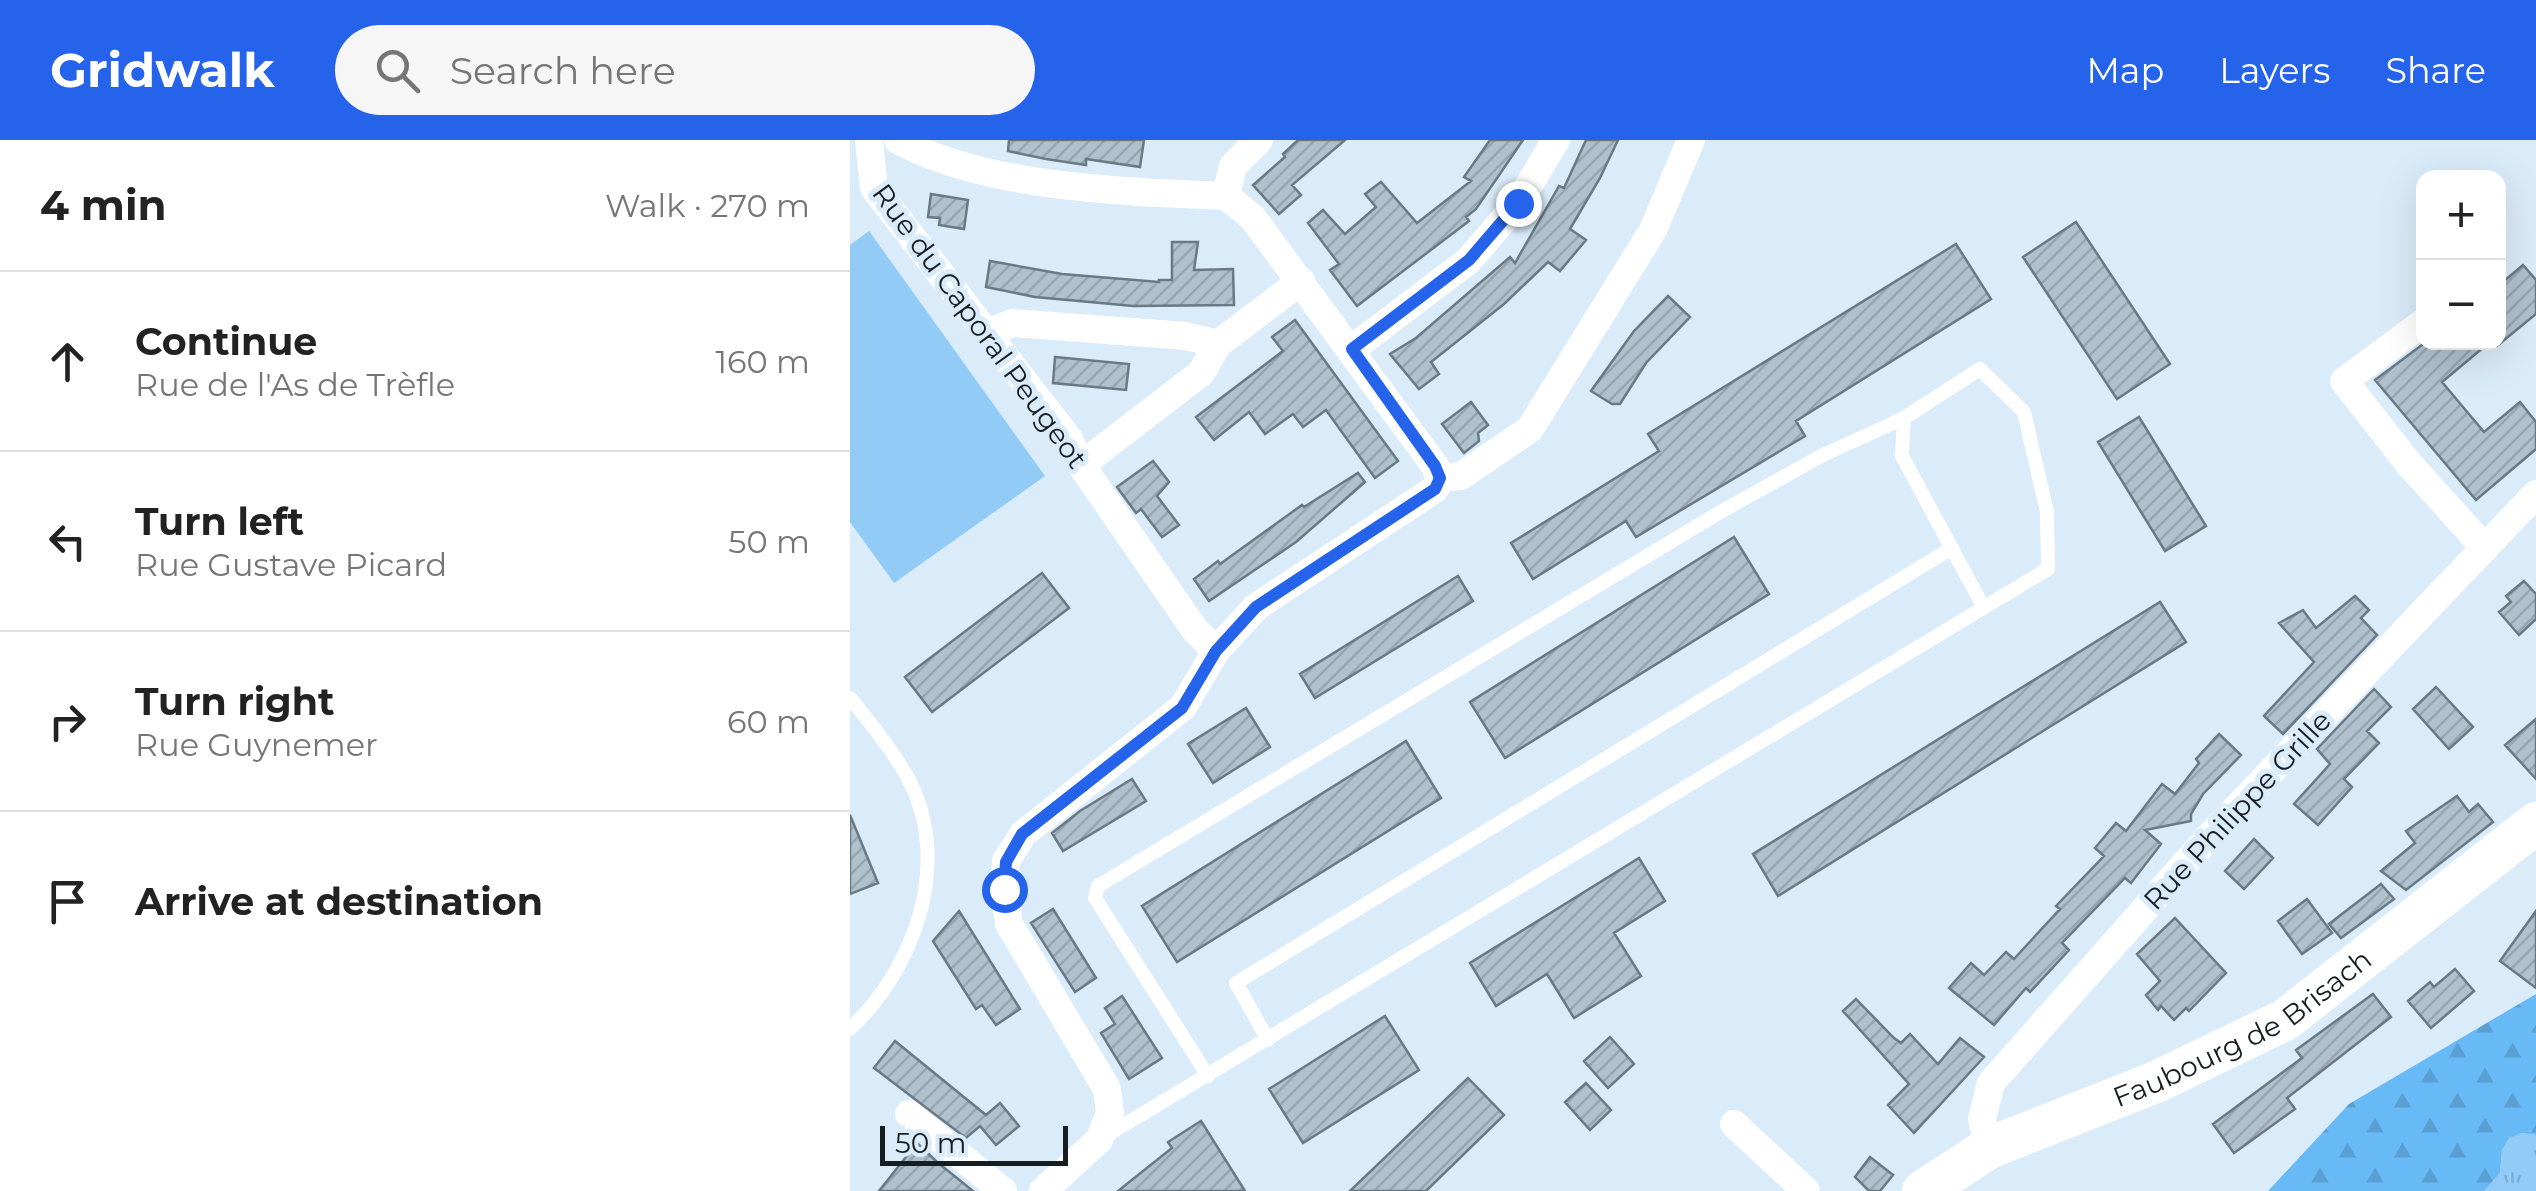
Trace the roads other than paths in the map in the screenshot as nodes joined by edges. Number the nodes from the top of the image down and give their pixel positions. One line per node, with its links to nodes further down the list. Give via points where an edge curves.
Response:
1 (869, 140): 9 (street, Rue du Caporal Peugeot, via 874,188)
2 (898, 140): 6 (street, via 976,172 1141,193)
3 (1259, 140): 6 (street, via 1233,166)
4 (1556, 140): 11 (street, via 1518,203 1469,260)
5 (1691, 140): 14 (street, via 1653,230 1530,429 1461,476)
6 (1226, 196): 7 (street, via 1253,218)
7 (1301, 281): 10 (street); 11 (street)
8 (2416, 328): 17 (street, via 2344,381)
9 (988, 332): 10 (street, via 1013,323); 13 (street, Rue du Caporal Peugeot, via 1069,438)
10 (1218, 344): 13 (street, via 1200,373)
11 (1352, 349): 14 (street)
12 (1904, 418): 16 (lane, via 1902,456); 18 (lane, via 1980,370 2024,412 2047,512 2048,569); 24 (lane, via 1722,510 1098,886 1095,898)
13 (1081, 465): 19 (street, Rue du Caporal Peugeot)
14 (1440, 478): 19 (street, via 1435,489 1256,607)
15 (2536, 494): 17 (street, Rue Philippe Grille)
16 (1952, 548): 18 (lane); 23 (lane, via 1236,984)
17 (2484, 548): 28 (street, Rue Philippe Grille, via 2206,840 1991,1082 1982,1119)
18 (1984, 608): 23 (lane)
19 (1216, 651): 27 (street, via 1182,708 1022,834 1006,862 1009,924 1107,1089 1110,1113)
20 (850, 698): 22 (lane, via 909,780 929,866 923,913 905,952 874,1007)
21 (2536, 823): 28 (main road, Faubourg de Brisach, via 2284,1020 2156,1082)
22 (850, 1029)
23 (1268, 1040): 24 (lane)
24 (1208, 1076): 27 (lane)
25 (909, 1114): 30 (street)
26 (1734, 1124): 31 (street)
27 (1099, 1140): 29 (street)
28 (1988, 1148): 32 (main road, Faubourg de Brisach)
29 (1051, 1188)
30 (1003, 1191)
31 (1806, 1191)
32 (1924, 1191)

